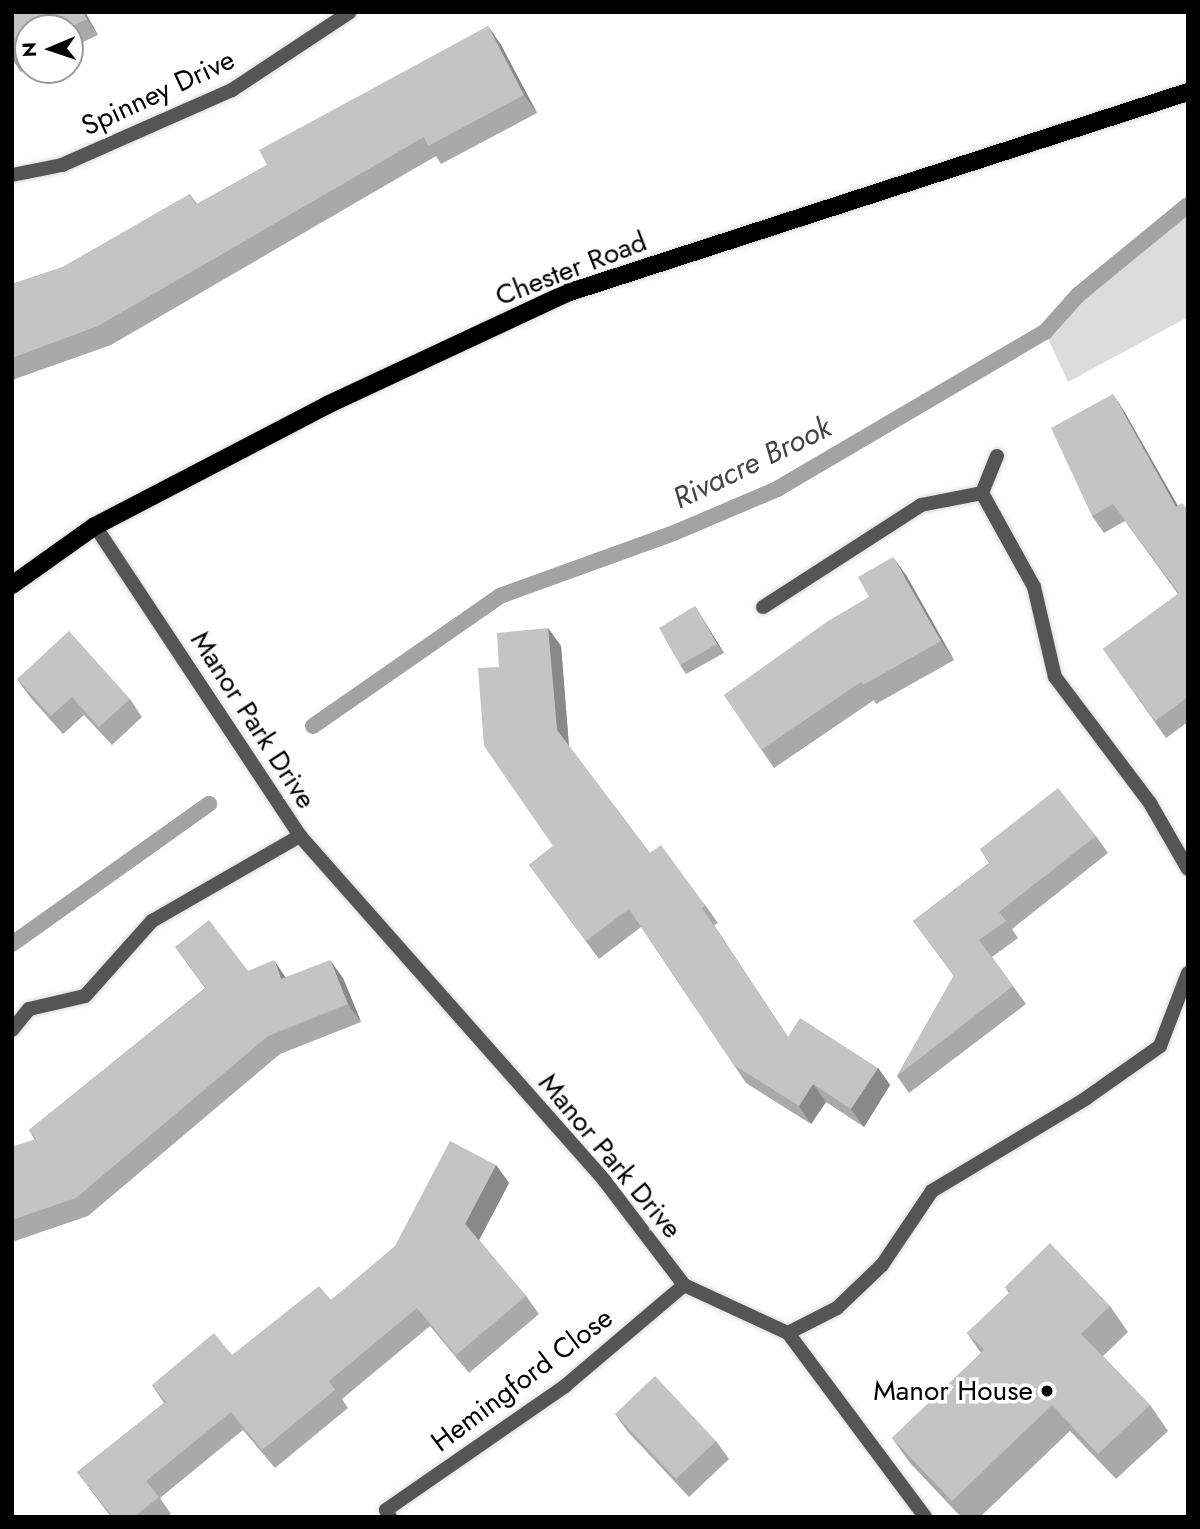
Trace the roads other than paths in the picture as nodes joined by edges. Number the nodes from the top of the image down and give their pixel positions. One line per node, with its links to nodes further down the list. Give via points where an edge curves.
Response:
1 (350, 12): 3 (street, Spinney Drive, via 232,90 62,164)
2 (1188, 92): 6 (main road, Chester Road, via 567,293 327,405)
3 (12, 175)
4 (997, 456): 5 (street)
5 (982, 493): 8 (street, via 921,505); 10 (street, via 1034,587 1055,677 1150,803)
6 (95, 526): 7 (main road, Chester Road); 9 (street, Manor Park Drive)
7 (12, 585)
8 (762, 607)
9 (300, 836): 12 (street, via 152,920 85,996 29,1009); 13 (street, Manor Park Drive, via 604,1180)
10 (1188, 869)
11 (1188, 973): 14 (street, via 1160,1046 1085,1099 932,1191 882,1265 837,1308)
12 (12, 1030)
13 (684, 1285): 14 (street, Manor Park Drive); 15 (street, Hemingford Close, via 565,1386)
14 (788, 1333): 16 (street)
15 (383, 1515)
16 (925, 1517)

